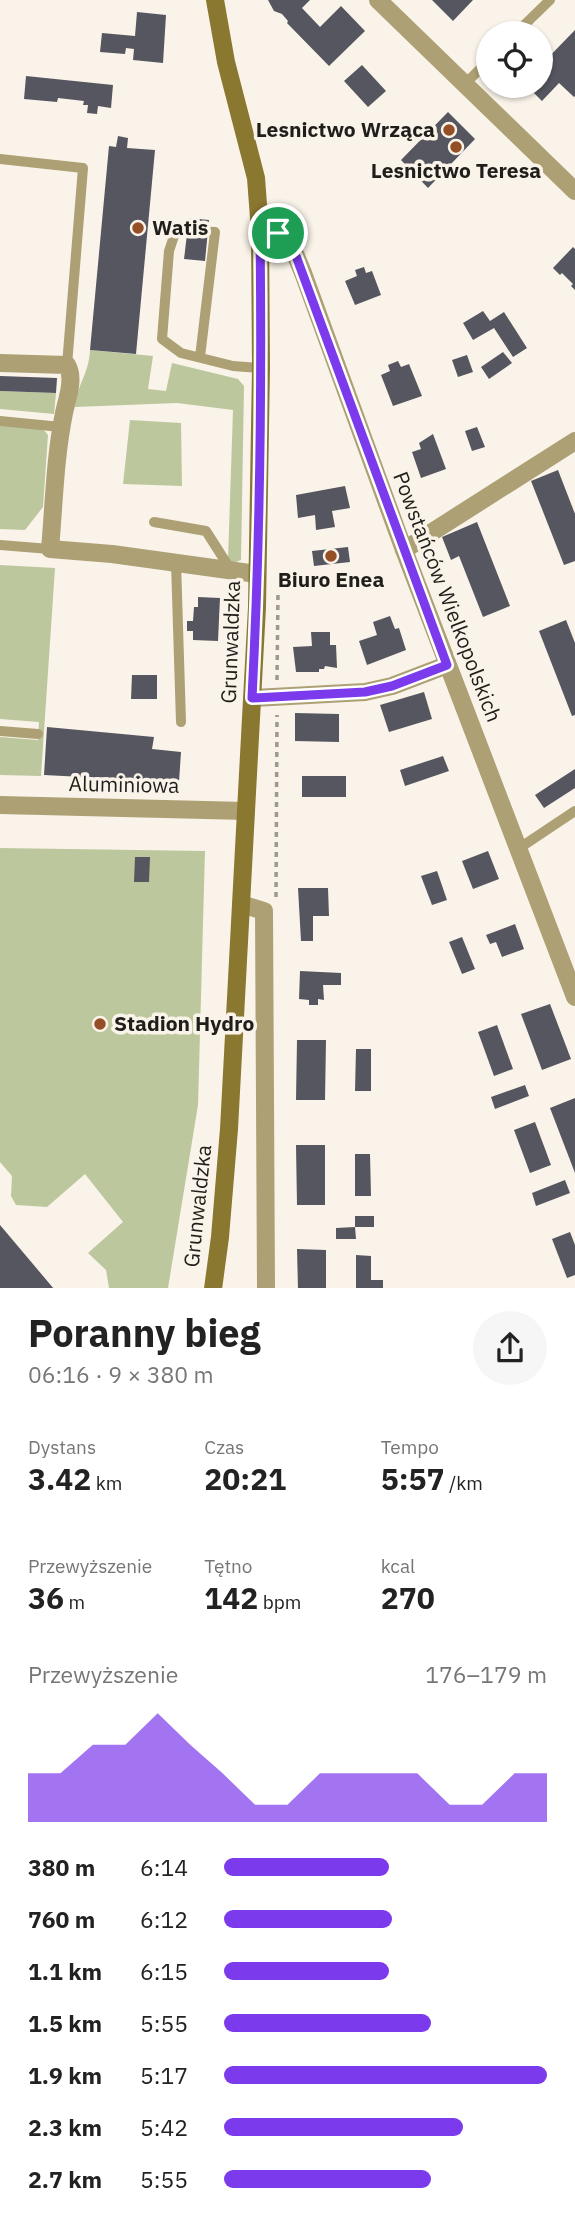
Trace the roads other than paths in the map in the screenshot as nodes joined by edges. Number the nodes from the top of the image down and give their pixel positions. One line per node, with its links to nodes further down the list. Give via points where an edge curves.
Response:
1 (215, 0): 9 (main road, Grunwaldzka, via 256,177)
2 (378, 0): 6 (street)
3 (550, 0): 4 (lane)
4 (528, 21)
5 (476, 73): 6 (lane)
6 (465, 84): 8 (street)
7 (0, 159): 12 (lane, via 83,168)
8 (575, 191)
9 (260, 232): 13 (main road, Grunwaldzka); 20 (street, Powstańców Wielkopolskich, via 278,233 296,256)
10 (200, 357): 10 (lane, via 215,232 176,230 169,251 162,339 181,353); 13 (lane)
11 (0, 363): 12 (street)
12 (67, 365): 15 (street, via 71,381)
13 (261, 368): 23 (main road, Grunwaldzka)
14 (0, 421): 15 (lane)
15 (61, 427): 19 (street)
16 (575, 442): 20 (street)
17 (154, 523): 22 (lane, via 206,531 227,564)
18 (0, 545): 19 (lane)
19 (50, 549): 21 (street)
20 (404, 550): 24 (street, Powstańców Wielkopolskich)
21 (176, 564): 22 (street); 26 (lane)
22 (225, 571): 23 (street)
23 (257, 574): 25 (main road, Grunwaldzka)
24 (447, 665): 25 (street, via 365,692); 32 (street, Powstańców Wielkopolskich)
25 (252, 698): 30 (main road, Grunwaldzka)
26 (181, 722)
27 (0, 731): 28 (lane)
28 (38, 734)
29 (0, 804): 30 (street, Aluminiowa)
30 (246, 811): 33 (main road, Grunwaldzka)
31 (575, 811): 32 (lane)
32 (518, 849): 34 (street, Powstańców Wielkopolskich)
33 (241, 904): 35 (main road, Grunwaldzka, via 229,1129); 36 (street, via 264,911)
34 (575, 998)
35 (212, 1288)
36 (265, 1288)

